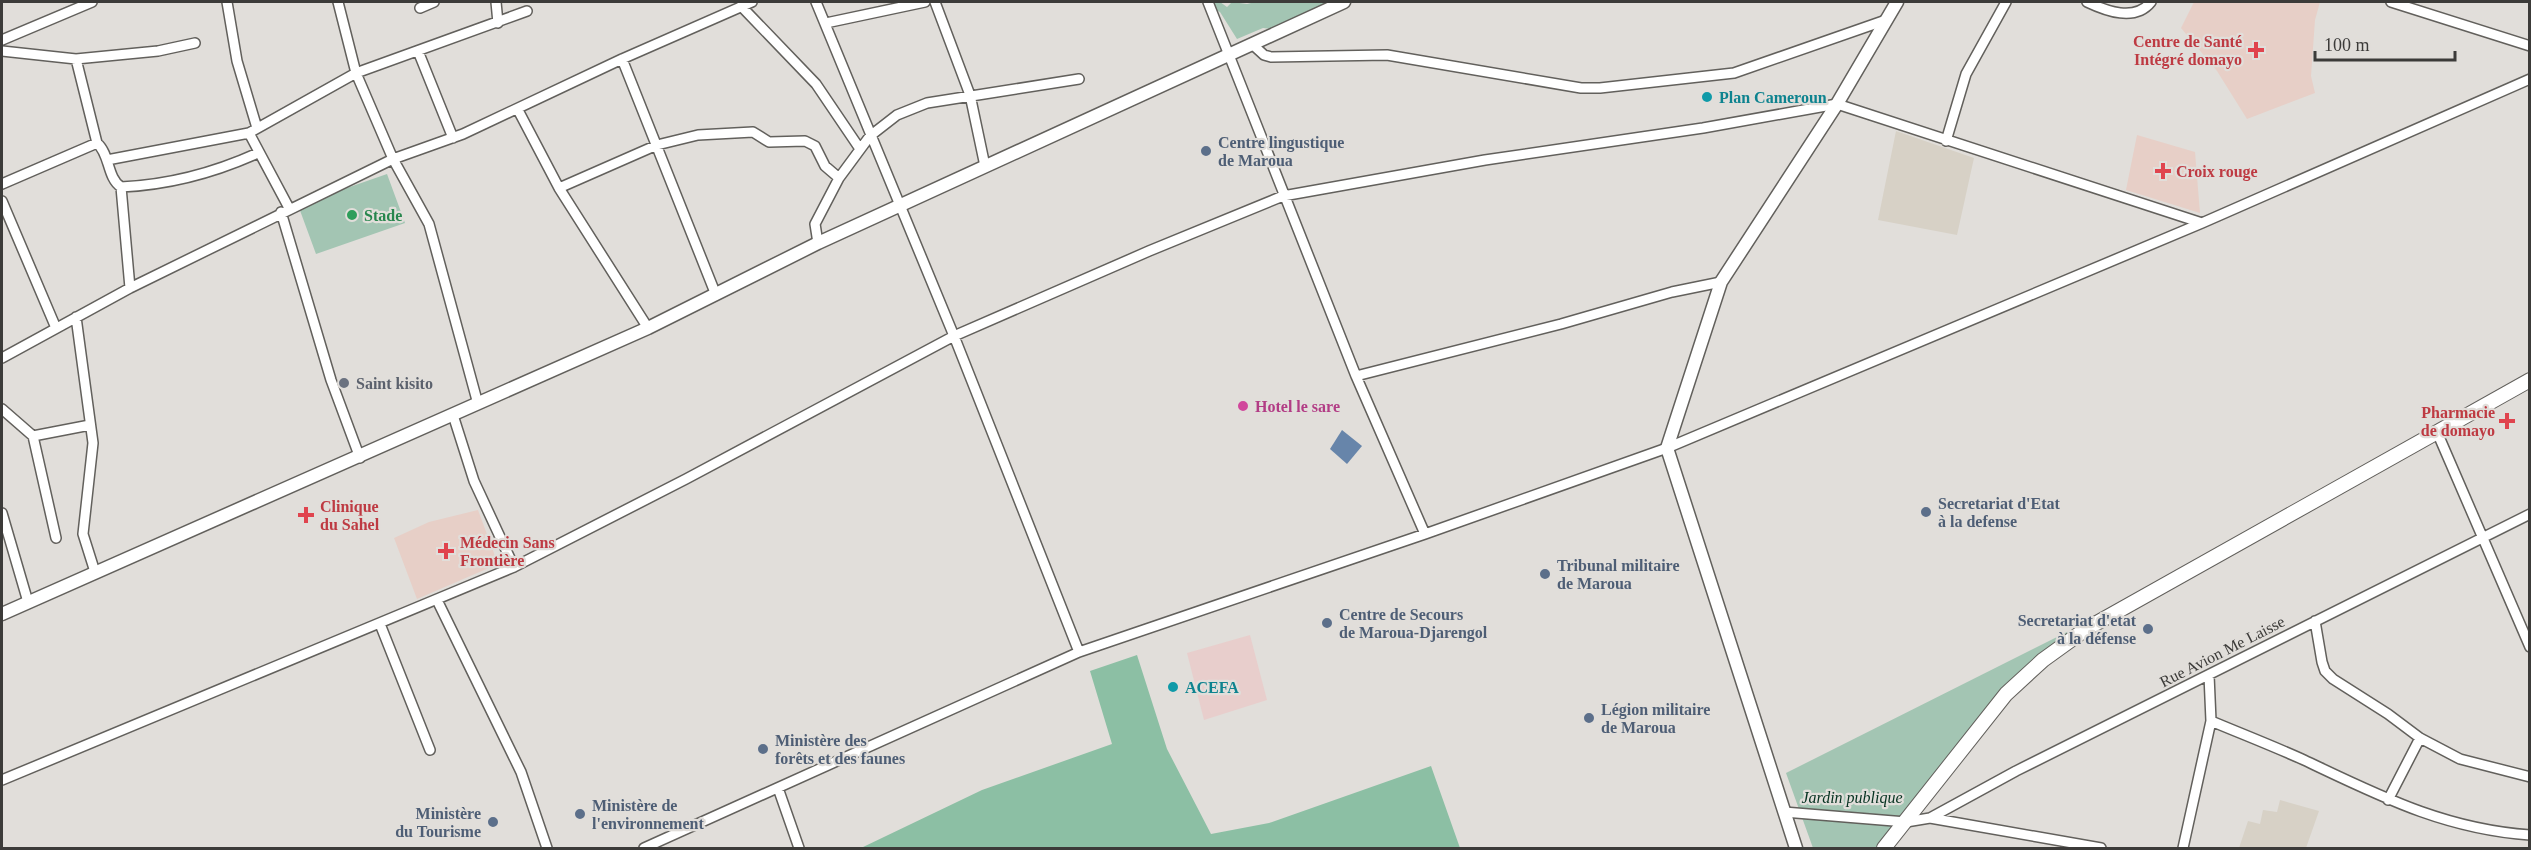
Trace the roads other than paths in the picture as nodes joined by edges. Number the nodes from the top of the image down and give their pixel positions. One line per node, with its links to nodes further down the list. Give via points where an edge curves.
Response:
1 (89, 2): 23 (street)
2 (228, 2): 38 (street)
3 (341, 2): 32 (street)
4 (434, 2): 18 (street)
5 (496, 2): 22 (street)
6 (752, 2): 17 (street)
7 (816, 2): 21 (street)
8 (925, 2): 21 (street)
9 (935, 2): 35 (street)
10 (1208, 2): 29 (street)
11 (1342, 2): 25 (street)
12 (1897, 2): 20 (street)
13 (2006, 2): 41 (street, via 1966,75)
14 (2087, 2): 15 (street, via 2115,14 2142,10)
15 (2151, 2)
16 (2391, 2): 26 (street)
17 (741, 6): 31 (street); 44 (street, via 816,84)
18 (420, 8)
19 (527, 11): 22 (street)
20 (1886, 20): 25 (street, via 1734,73 1600,88 1387,55 1270,57); 36 (street)
21 (826, 22): 39 (street)
22 (498, 23): 28 (street)
23 (2, 40)
24 (195, 43): 30 (street, via 159,51)
25 (1252, 44): 29 (street)
26 (2529, 46)
27 (2, 51): 30 (street)
28 (418, 51): 32 (street); 40 (street)
29 (1230, 54): 48 (street); 53 (street)
30 (76, 59): 42 (street)
31 (622, 59): 37 (street); 43 (street)
32 (356, 73): 38 (street); 46 (street)
33 (1079, 79): 35 (street)
34 (2529, 79): 57 (street)
35 (970, 95): 39 (street, via 927,103 897,115); 48 (street)
36 (1837, 104): 41 (street); 53 (street); 59 (street)
37 (518, 110): 40 (street); 52 (street)
38 (253, 131): 45 (street); 47 (street)
39 (870, 136): 44 (street); 55 (street)
40 (453, 138): 46 (street)
41 (1946, 141): 57 (street)
42 (98, 142): 47 (street); 50 (street)
43 (657, 145): 49 (street, via 698,135 753,132 774,142 805,141 815,146 825,166); 52 (street); 61 (street)
44 (860, 149): 49 (street)
45 (258, 153): 51 (street, via 222,168 154,184); 56 (street)
46 (393, 159): 56 (street); 69 (street, via 429,224)
47 (107, 160): 51 (street)
48 (985, 166): 55 (street)
49 (839, 178): 58 (street, via 816,224)
50 (2, 184)
51 (121, 187): 60 (street)
52 (559, 188): 64 (street)
53 (1283, 196): 65 (street); 67 (street)
54 (2, 201): 63 (street)
55 (898, 206): 58 (street); 65 (street)
56 (285, 210): 60 (street); 76 (street, via 331,380)
57 (2202, 223): 75 (street)
58 (818, 243): 61 (street)
59 (1721, 282): 67 (street); 75 (street)
60 (130, 288): 62 (street)
61 (716, 295): 64 (street)
62 (76, 317): 63 (street); 72 (street)
63 (56, 328): 66 (street)
64 (648, 328): 69 (street)
65 (954, 336): 82 (street); 90 (street)
66 (2, 358)
67 (1356, 376): 79 (street)
68 (2529, 380): 73 (main road)
69 (478, 404): 71 (street)
70 (2, 408): 74 (street)
71 (453, 416): 76 (street); 82 (street, via 474,481)
72 (90, 425): 74 (street); 83 (street, via 92,466 83,534)
73 (2437, 432): 80 (street); 101 (main road, via 2086,629 2043,660 2006,694)
74 (33, 436): 81 (street)
75 (1667, 448): 79 (street); 99 (street)
76 (360, 458): 83 (street)
77 (2, 513): 85 (street)
78 (2529, 514): 80 (street, Rue Avion Me Laisse)
79 (1425, 534): 90 (street)
80 (2483, 536): 87 (street, Rue Avion Me Laisse); 89 (street)
81 (56, 538)
82 (514, 567): 84 (street)
83 (95, 572): 85 (street)
84 (437, 600): 88 (street); 103 (street, via 521,772)
85 (28, 602): 86 (street)
86 (2, 614)
87 (2315, 621): 91 (street, Rue Avion Me Laisse); 93 (street, via 2325,671 2333,680)
88 (380, 624): 94 (street); 96 (street)
89 (2529, 647)
90 (1079, 652): 97 (street)
91 (2209, 675): 92 (street); 100 (street, Rue Avion Me Laisse)
92 (2211, 722): 98 (street); 109 (street)
93 (2420, 738): 95 (street, via 2460,759); 98 (street)
94 (430, 750)
95 (2529, 777)
96 (2, 780)
97 (778, 788): 104 (street); 105 (street)
98 (2388, 800): 102 (street, via 2461,825)
99 (1784, 812): 101 (street); 106 (street)
100 (1930, 818): 101 (street); 108 (street)
101 (1906, 822): 107 (main road)
102 (2529, 835)
103 (547, 849)
104 (644, 849)
105 (799, 849)
106 (1796, 849)
107 (1884, 849)
108 (2100, 849)
109 (2183, 849)

